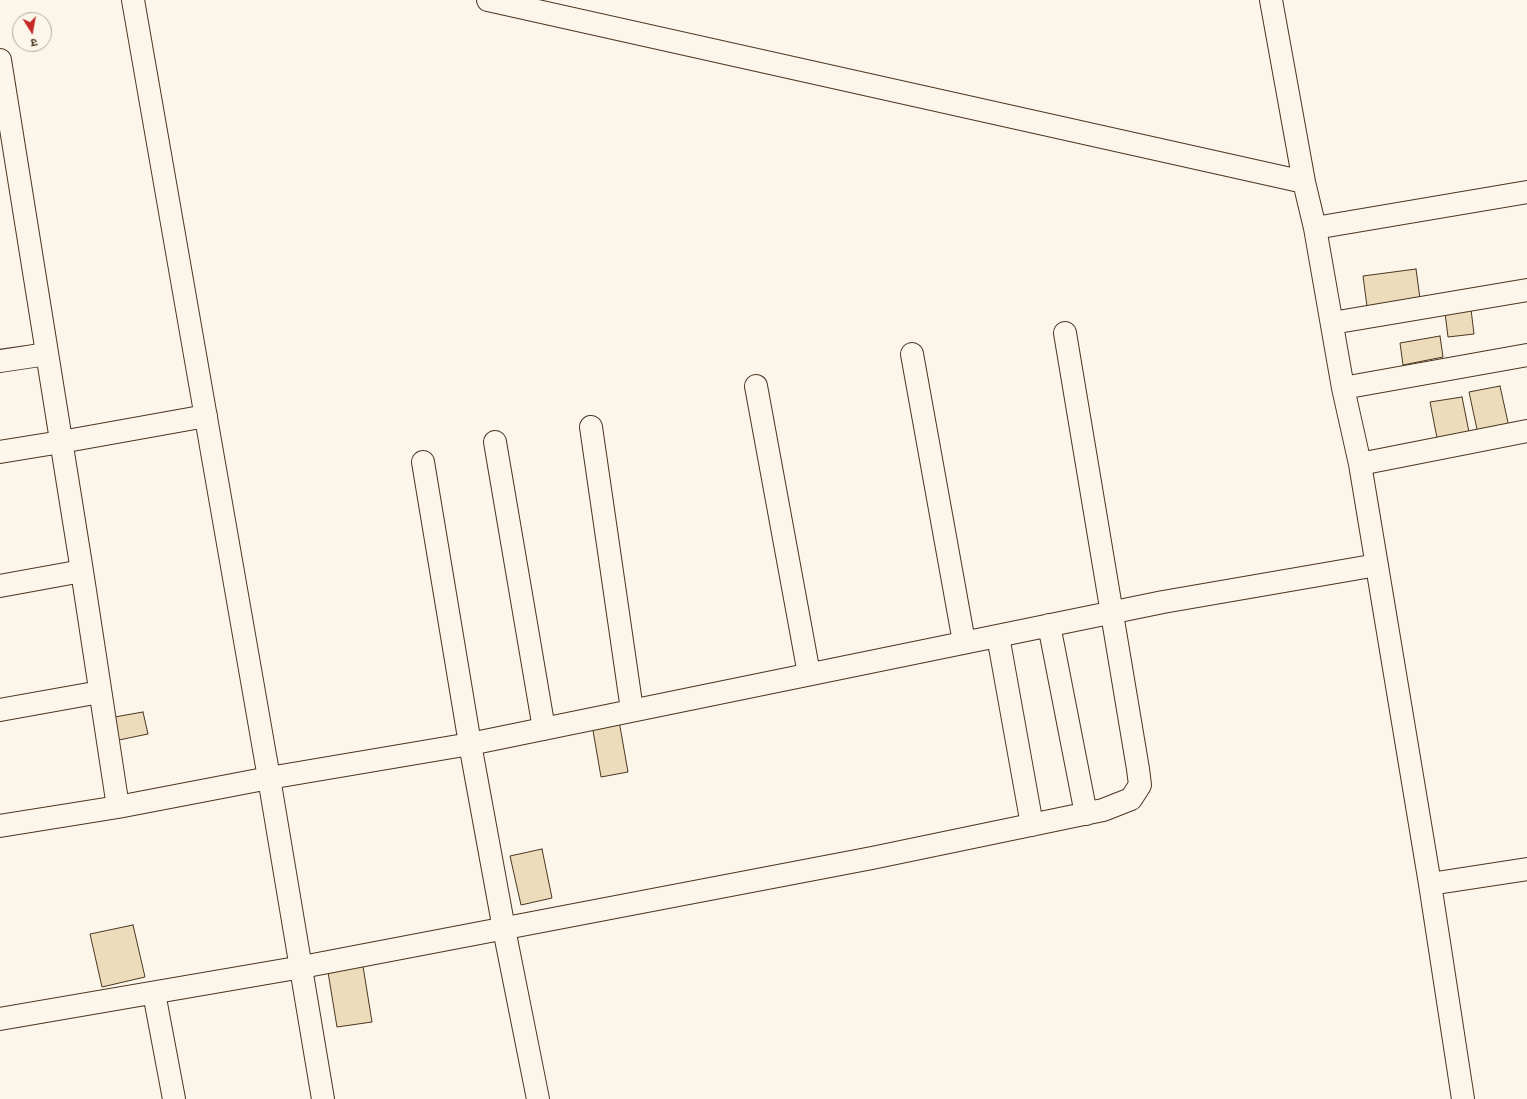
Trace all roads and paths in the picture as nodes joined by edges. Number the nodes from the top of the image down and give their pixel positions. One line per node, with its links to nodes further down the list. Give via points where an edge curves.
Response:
1 (133, 0): 17 (street)
2 (488, 0): 5 (street)
3 (1271, 0): 5 (street)
4 (0, 60): 11 (street)
5 (1304, 182): 7 (street)
6 (1527, 192): 7 (street)
7 (1315, 228): 9 (street)
8 (1527, 290): 9 (street)
9 (1332, 323): 16 (street)
10 (1065, 333): 28 (street)
11 (47, 354): 14 (street); 20 (street)
12 (912, 354): 31 (street)
13 (1527, 355): 16 (street)
14 (0, 361)
15 (756, 386): 32 (street)
16 (1343, 388): 24 (street)
17 (206, 416): 20 (street); 38 (street)
18 (591, 427): 35 (street)
19 (1527, 431): 24 (street)
20 (61, 442): 22 (street); 26 (street)
21 (495, 442): 36 (street)
22 (0, 452)
23 (423, 462): 37 (street)
24 (1360, 464): 25 (street)
25 (1377, 565): 28 (street); 44 (street)
26 (82, 571): 27 (street); 33 (street)
27 (0, 586)
28 (1113, 612): 29 (street); 40 (street, via 1140,785 1131,799)
29 (1049, 625): 30 (street); 40 (street)
30 (998, 636): 31 (street); 41 (street)
31 (964, 642): 32 (street)
32 (809, 674): 35 (street)
33 (100, 692): 34 (street); 39 (street)
34 (0, 710)
35 (632, 710): 36 (street)
36 (544, 729): 37 (street)
37 (470, 744): 38 (street); 45 (street)
38 (269, 778): 39 (street); 46 (street)
39 (118, 807): 42 (street)
40 (1086, 814): 41 (street)
41 (1032, 825): 45 (street)
42 (0, 826)
43 (1527, 869): 44 (street)
44 (1430, 884): 52 (street)
45 (504, 929): 46 (street); 51 (street)
46 (302, 968): 47 (street); 50 (street)
47 (154, 993): 48 (street); 49 (street)
48 (0, 1019)
49 (174, 1099)
50 (323, 1099)
51 (538, 1099)
52 (1463, 1099)

